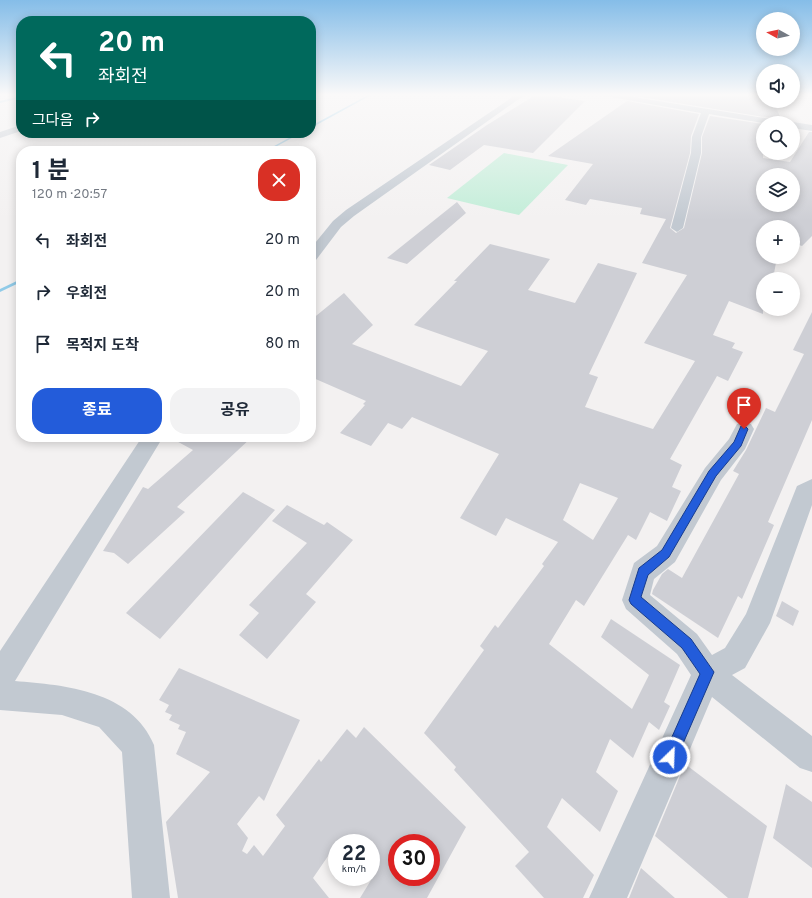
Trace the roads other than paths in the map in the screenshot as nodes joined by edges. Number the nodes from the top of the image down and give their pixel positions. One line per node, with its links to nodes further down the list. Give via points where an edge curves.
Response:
1 (461, 136): 4 (street, via 336,224)
2 (696, 136): 3 (street, via 696,153)
3 (677, 228)
4 (316, 250)
5 (744, 429): 8 (street, via 738,443 713,474 666,554 643,572 635,600 687,644)
6 (150, 442): 9 (street)
7 (812, 488): 8 (street, via 805,493 756,623 735,658)
8 (707, 672): 11 (street, via 733,696); 13 (street)
9 (0, 678)
10 (0, 694): 12 (street, via 62,700 109,715 138,745)
11 (812, 756)
12 (150, 898)
13 (608, 898)

